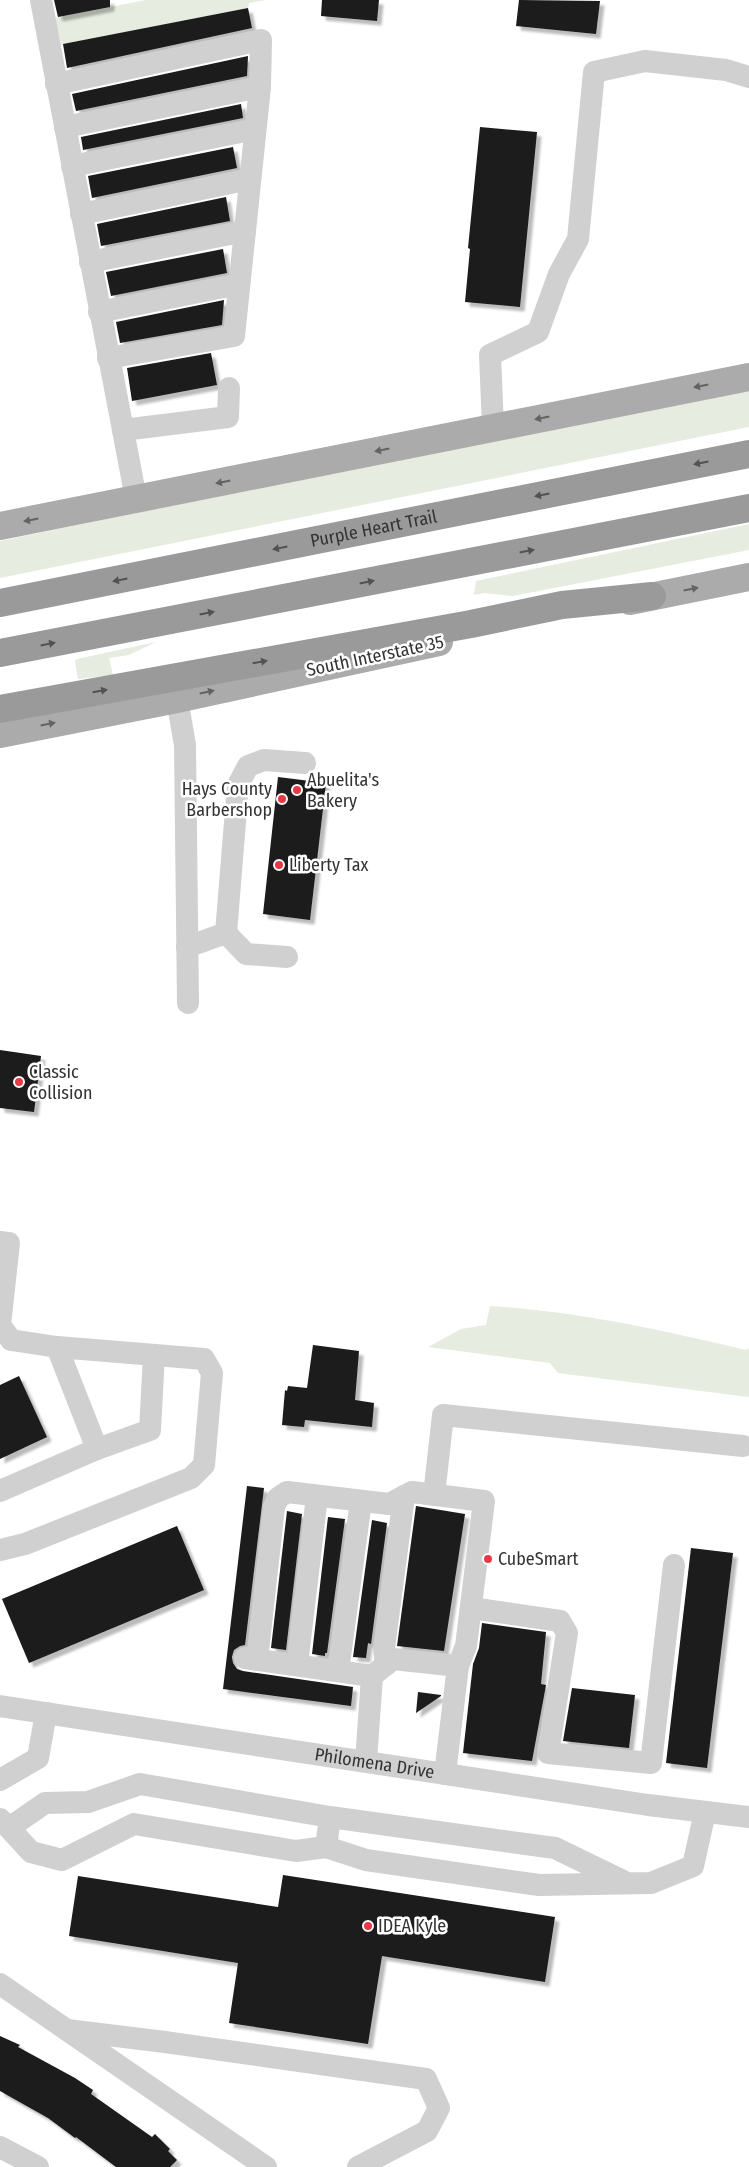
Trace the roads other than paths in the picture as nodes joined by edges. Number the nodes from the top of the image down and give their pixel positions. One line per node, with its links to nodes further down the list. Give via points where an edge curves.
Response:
1 (41, 0): 3 (street)
2 (749, 77): 17 (street, via 726,70 645,61 594,72 578,239 559,274 538,332 490,355)
3 (56, 84): 4 (street, via 261,40); 5 (street)
4 (260, 87): 5 (street); 6 (street)
5 (64, 127): 7 (street)
6 (255, 129): 7 (street); 8 (street)
7 (72, 166): 9 (street)
8 (250, 179): 9 (street); 10 (street)
9 (81, 214): 11 (street)
10 (245, 231): 11 (street); 12 (street)
11 (90, 262): 13 (street)
12 (239, 284): 13 (street); 14 (street, via 234,336)
13 (99, 312): 14 (street)
14 (108, 358): 18 (street)
15 (749, 377): 17 (main road, one-way to 17)
16 (229, 388): 18 (street, via 228,416)
17 (493, 428): 20 (main road, one-way to 20)
18 (123, 430): 20 (street)
19 (749, 454): 25 (highway, Purple Heart Trail, one-way to 25)
20 (136, 499): 22 (main road, one-way to 22)
21 (749, 508): 26 (highway, one-way to 21)
22 (0, 526)
23 (749, 578): 24 (main road, South Interstate 35, one-way to 23)
24 (652, 596): 27 (main road, South Interstate 35, one-way to 24); 28 (highway, one-way to 24, via 562,605)
25 (0, 603)
26 (0, 653)
27 (177, 699): 29 (main road, South Interstate 35, one-way to 27); 32 (street, via 185,745)
28 (0, 709)
29 (0, 734)
30 (305, 763): 31 (street, via 264,760 248,766 238,785)
31 (226, 933): 32 (street); 33 (street, via 246,954)
32 (187, 947): 34 (street)
33 (287, 957)
34 (188, 1003)
35 (0, 1242): 36 (street, via 9,1243 0,1325 11,1340)
36 (57, 1347): 37 (street); 39 (street)
37 (154, 1355): 39 (street, via 150,1430); 45 (street, via 204,1359 212,1373 204,1466 191,1478 25,1544)
38 (743, 1446): 41 (street, via 442,1415)
39 (97, 1449): 40 (street)
40 (0, 1491)
41 (434, 1495): 43 (street, via 412,1492); 47 (street, via 484,1500)
42 (318, 1496): 44 (street); 48 (street); 48 (street, via 287,1492 278,1498 274,1507 251,1659)
43 (404, 1496): 44 (street, via 389,1504); 51 (street)
44 (361, 1501): 50 (street)
45 (0, 1550)
46 (674, 1565): 47 (street, via 651,1763 548,1752 567,1633 560,1621)
47 (471, 1608): 49 (street, via 466,1646)
48 (297, 1665): 50 (street)
49 (458, 1666): 51 (street, via 393,1659); 55 (street)
50 (338, 1671): 51 (street)
51 (379, 1671): 54 (street)
52 (0, 1706): 53 (street, Philomena Drive)
53 (46, 1713): 54 (street, Philomena Drive); 56 (street, via 38,1758)
54 (366, 1761): 55 (street, Philomena Drive)
55 (445, 1774): 57 (street, Philomena Drive)
56 (0, 1780)
57 (705, 1812): 59 (street, Philomena Drive); 62 (street, via 693,1866 651,1883)
58 (330, 1817): 60 (street, via 140,1784 88,1802 45,1803); 61 (street); 62 (street, via 555,1848)
59 (749, 1818)
60 (4, 1824): 61 (street, via 31,1852 62,1860 134,1824 296,1850)
61 (326, 1847): 62 (street, via 366,1860 539,1885)
62 (626, 1883)
63 (0, 1984): 64 (street)
64 (67, 2030): 67 (street); 68 (street, via 426,2079 439,2108 427,2131)
65 (7, 2156): 66 (street)
66 (38, 2167)
67 (266, 2167)
68 (358, 2167)

